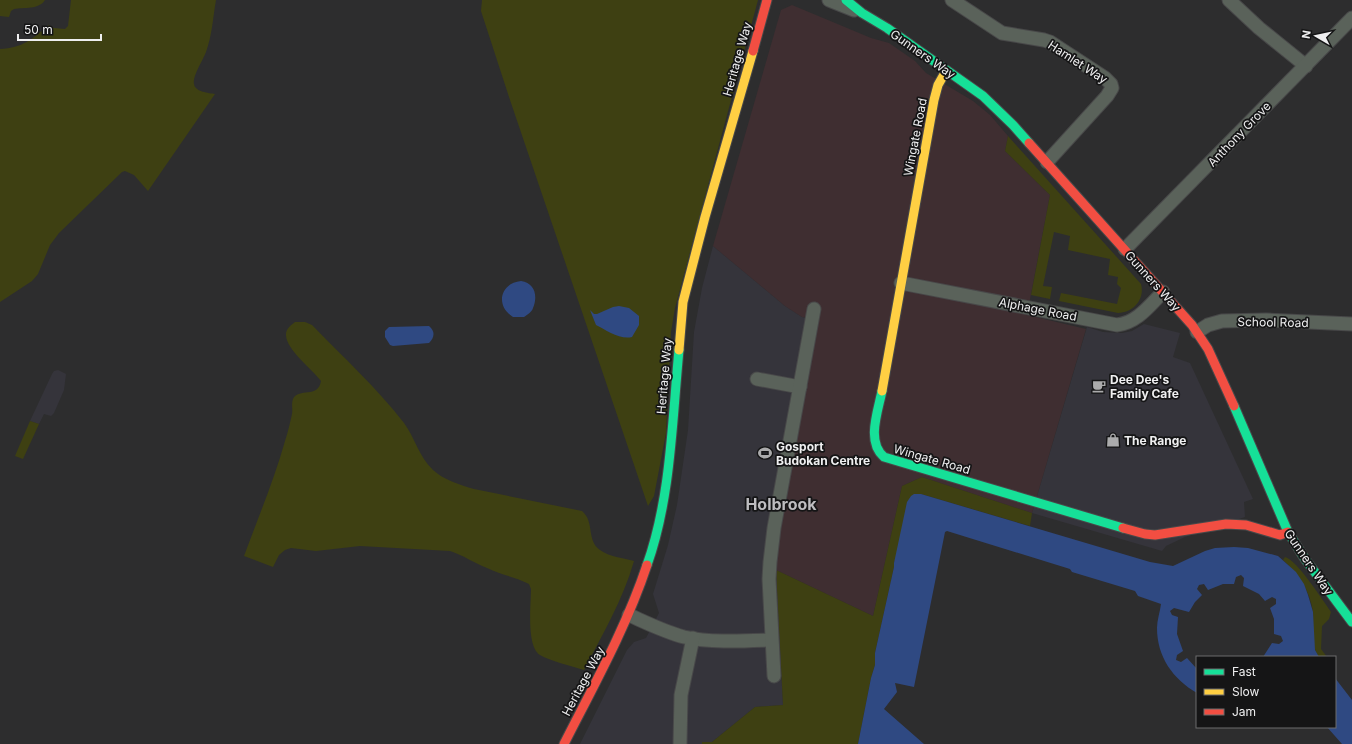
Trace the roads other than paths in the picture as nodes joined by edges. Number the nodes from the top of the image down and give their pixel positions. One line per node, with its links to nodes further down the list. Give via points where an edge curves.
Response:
1 (766, 0): 20 (street, Heritage Way, via 683,302 668,466 659,523 648,565)
2 (829, 0): 6 (street, Gunners Way)
3 (846, 0): 6 (street, Gunners Way)
4 (952, 0): 10 (street, Hamlet Way, via 1002,33 1050,42 1111,84 1112,88 1107,96)
5 (1229, 0): 8 (street)
6 (862, 13): 9 (street, Gunners Way)
7 (1352, 18): 8 (street, Anthony Grove)
8 (1306, 66): 11 (street, Anthony Grove)
9 (946, 71): 10 (street, Gunners Way, via 983,96 1013,124); 12 (street, Wingate Road, via 938,85 934,100)
10 (1047, 162): 11 (street, Gunners Way)
11 (1125, 249): 13 (street, Gunners Way)
12 (901, 283): 13 (street, Alphage Road, via 1117,325 1134,320); 19 (street, Wingate Road, via 875,436 875,446 882,456 1150,535 1226,524 1246,525 1280,535)
13 (1163, 292): 16 (street, Gunners Way)
14 (814, 309): 18 (street)
15 (1352, 324): 16 (street, School Road, via 1266,320 1222,321)
16 (1197, 332): 19 (street, Gunners Way, via 1222,378)
17 (757, 379): 18 (street)
18 (800, 387): 23 (street, via 770,562)
19 (1288, 532): 21 (street, Gunners Way)
20 (629, 615): 22 (street, via 674,634); 25 (street, Heritage Way)
21 (1352, 622)
22 (693, 638): 23 (street); 26 (street, via 681,695)
23 (771, 640): 24 (street)
24 (774, 676)
25 (564, 744)
26 (680, 744)

